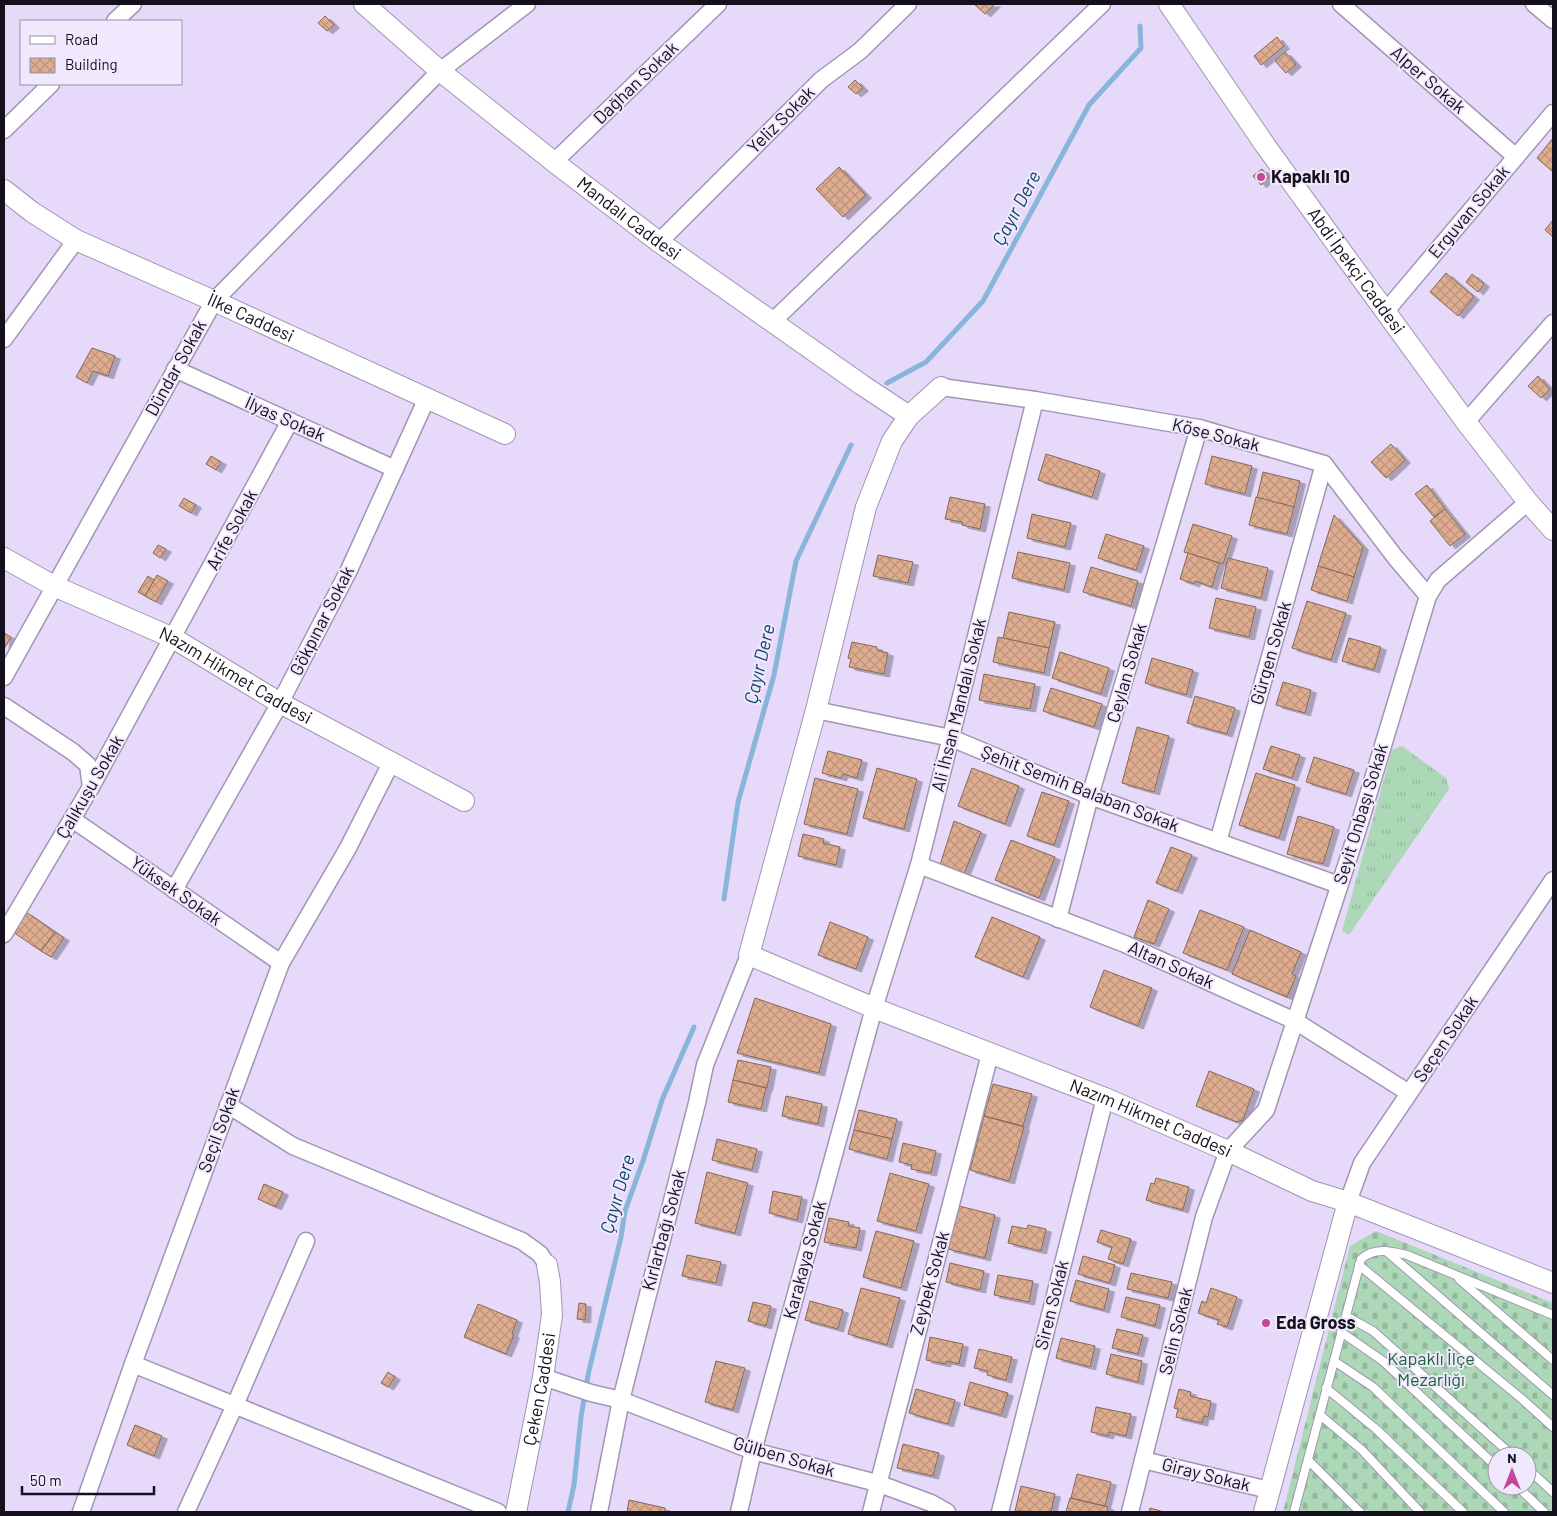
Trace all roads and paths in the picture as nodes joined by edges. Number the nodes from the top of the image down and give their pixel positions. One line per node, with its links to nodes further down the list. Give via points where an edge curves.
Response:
1 (133, 4): 10 (street)
2 (364, 4): 12 (street, Mandalı Caddesi)
3 (527, 4): 12 (street, Dündar Sokak)
4 (718, 4): 17 (street, Dağhan Sokak)
5 (908, 4): 20 (street, Yeliz Sokak, via 860,51 821,80)
6 (1102, 4): 23 (street)
7 (1169, 4): 22 (street, Abdi İpekçi Caddesi, via 1265,146)
8 (1341, 4): 16 (street, Alper Sokak)
9 (1534, 4): 11 (street)
10 (116, 20)
11 (1553, 20)
12 (440, 71): 17 (street, Mandalı Caddesi); 21 (street, Dündar Sokak)
13 (50, 85): 15 (street)
14 (1553, 113): 16 (street, Erguvan Sokak)
15 (4, 130)
16 (1516, 157): 22 (street, Erguvan Sokak)
17 (554, 162): 20 (street, Mandalı Caddesi)
18 (4, 190): 19 (street, İlke Caddesi)
19 (76, 240): 21 (street, İlke Caddesi); 25 (street)
20 (659, 242): 23 (street, Mandalı Caddesi)
21 (214, 301): 26 (street, Dündar Sokak); 28 (street, İlke Caddesi)
22 (1386, 311): 32 (street, Abdi İpekçi Caddesi)
23 (772, 322): 30 (street, Mandalı Caddesi)
24 (1553, 326): 32 (street)
25 (4, 339)
26 (175, 369): 31 (street, İlyas Sokak); 40 (street, Dündar Sokak)
27 (941, 387): 29 (street, Köse Sokak); 30 (street)
28 (427, 398): 34 (street, İlke Caddesi); 36 (street, Gökpınar Sokak)
29 (1035, 400): 33 (street, Köse Sokak); 47 (street, Ali İhsan Mandalı Sokak)
30 (909, 416): 46 (street, via 892,441 866,507)
31 (290, 421): 36 (street, İlyas Sokak); 42 (street, Arife Sokak)
32 (1466, 422): 37 (street, Abdi İpekçi Caddesi)
33 (1199, 428): 35 (street, Köse Sokak); 50 (street, Ceylan Sokak)
34 (505, 434)
35 (1324, 464): 41 (street); 53 (street, Gürgen Sokak)
36 (395, 469): 44 (street, Gökpınar Sokak, via 349,570)
37 (1528, 502): 38 (street, Abdi İpekçi Caddesi); 41 (street, Seyit Onbaşı Sokak, via 1438,580)
38 (1553, 530)
39 (4, 558): 40 (street, Nazım Hikmet Caddesi)
40 (54, 586): 42 (street, Nazım Hikmet Caddesi); 43 (street, Dündar Sokak)
41 (1428, 596): 56 (street, Seyit Onbaşı Sokak)
42 (173, 638): 44 (street, Nazım Hikmet Caddesi); 49 (street, Çalıkuşu Sokak)
43 (4, 677)
44 (280, 703): 48 (street, Nazım Hikmet Caddesi); 57 (street, Gökpınar Sokak)
45 (4, 706): 49 (street, via 88,765)
46 (816, 710): 47 (street, Şehit Semih Balaban Sokak); 60 (street)
47 (951, 738): 50 (street, Şehit Semih Balaban Sokak); 54 (street, Ali İhsan Mandalı Sokak)
48 (391, 763): 51 (street, Nazım Hikmet Caddesi); 61 (street, Seçil Sokak, via 348,848)
49 (91, 787): 52 (street, Çalıkuşu Sokak)
50 (1090, 796): 53 (street, Şehit Semih Balaban Sokak); 58 (street, Ceylan Sokak)
51 (464, 802)
52 (72, 819): 57 (street, Yüksek Sokak); 59 (street, Çalıkuşu Sokak)
53 (1218, 842): 56 (street, Şehit Semih Balaban Sokak)
54 (919, 864): 58 (street, Altan Sokak); 62 (street, Ali İhsan Mandalı Sokak)
55 (1553, 880): 65 (street, Seçen Sokak)
56 (1339, 885): 63 (street, Seyit Onbaşı Sokak)
57 (174, 890): 61 (street, Yüksek Sokak)
58 (1058, 919): 63 (street, Altan Sokak, via 1125,944)
59 (4, 934)
60 (749, 954): 62 (street, Nazım Hikmet Caddesi); 85 (street, Kırlarbağı Sokak, via 704,1065)
61 (281, 963): 67 (street, Seçil Sokak)
62 (874, 1008): 64 (street, Nazım Hikmet Caddesi); 90 (street, Karakaya Sokak)
63 (1295, 1021): 65 (street, Altan Sokak); 68 (street, Seyit Onbaşı Sokak, via 1266,1110)
64 (990, 1054): 66 (street, Nazım Hikmet Caddesi); 95 (street, Zeybek Sokak)
65 (1409, 1093): 69 (street, Seçen Sokak, via 1362,1163)
66 (1105, 1098): 68 (street, Nazım Hikmet Caddesi); 107 (street, Siren Sokak)
67 (228, 1105): 72 (street, via 293,1146 522,1241 540,1254); 81 (street, Seçil Sokak)
68 (1228, 1151): 69 (street, Nazım Hikmet Caddesi, via 1312,1191); 92 (street, Selin Sokak, via 1204,1217)
69 (1348, 1202): 75 (street, Nazım Hikmet Caddesi); 96 (street)
70 (306, 1242): 86 (street)
71 (1385, 1250): 73 (lane, via 1368,1253); 74 (lane, via 1407,1255); 84 (lane)
72 (547, 1265): 82 (street, Çeken Caddesi, via 552,1315)
73 (1359, 1265): 77 (lane); 88 (lane)
74 (1454, 1274): 76 (lane); 79 (lane)
75 (1553, 1283)
76 (1553, 1315)
77 (1346, 1316): 78 (lane); 89 (lane, via 1373,1331)
78 (1341, 1332): 80 (lane); 91 (lane, via 1383,1361)
79 (1553, 1360)
80 (1334, 1361): 83 (lane); 114 (lane, via 1373,1387)
81 (133, 1364): 86 (street); 99 (street, Seçil Sokak)
82 (543, 1378): 85 (street, Gülben Sokak); 102 (street, Çeken Caddesi)
83 (1326, 1388): 87 (lane); 113 (lane, via 1376,1429)
84 (1553, 1395)
85 (620, 1400): 90 (street, Gülben Sokak); 103 (street, Kırlarbağı Sokak)
86 (235, 1405): 100 (street); 101 (street)
87 (1320, 1415): 93 (lane); 112 (lane, via 1362,1450)
88 (1553, 1427)
89 (1503, 1446)
90 (753, 1451): 95 (street, Gülben Sokak); 104 (street, Karakaya Sokak)
91 (1487, 1458)
92 (1143, 1460): 96 (street, Giray Sokak); 108 (street, Selin Sokak)
93 (1308, 1460): 110 (lane); 111 (lane)
94 (1537, 1477): 97 (lane)
95 (878, 1483): 105 (street, Zeybek Sokak); 106 (street, Gülben Sokak, via 931,1502)
96 (1269, 1490): 109 (street)
97 (1553, 1492)
98 (1527, 1496): 115 (lane)
99 (81, 1512)
100 (186, 1512)
101 (498, 1512)
102 (516, 1512)
103 (599, 1512)
104 (739, 1512)
105 (870, 1512)
106 (947, 1512)
107 (1000, 1512)
108 (1130, 1512)
109 (1264, 1512)
110 (1294, 1512)
111 (1360, 1512)
112 (1420, 1512)
113 (1463, 1512)
114 (1504, 1512)
115 (1544, 1512)

